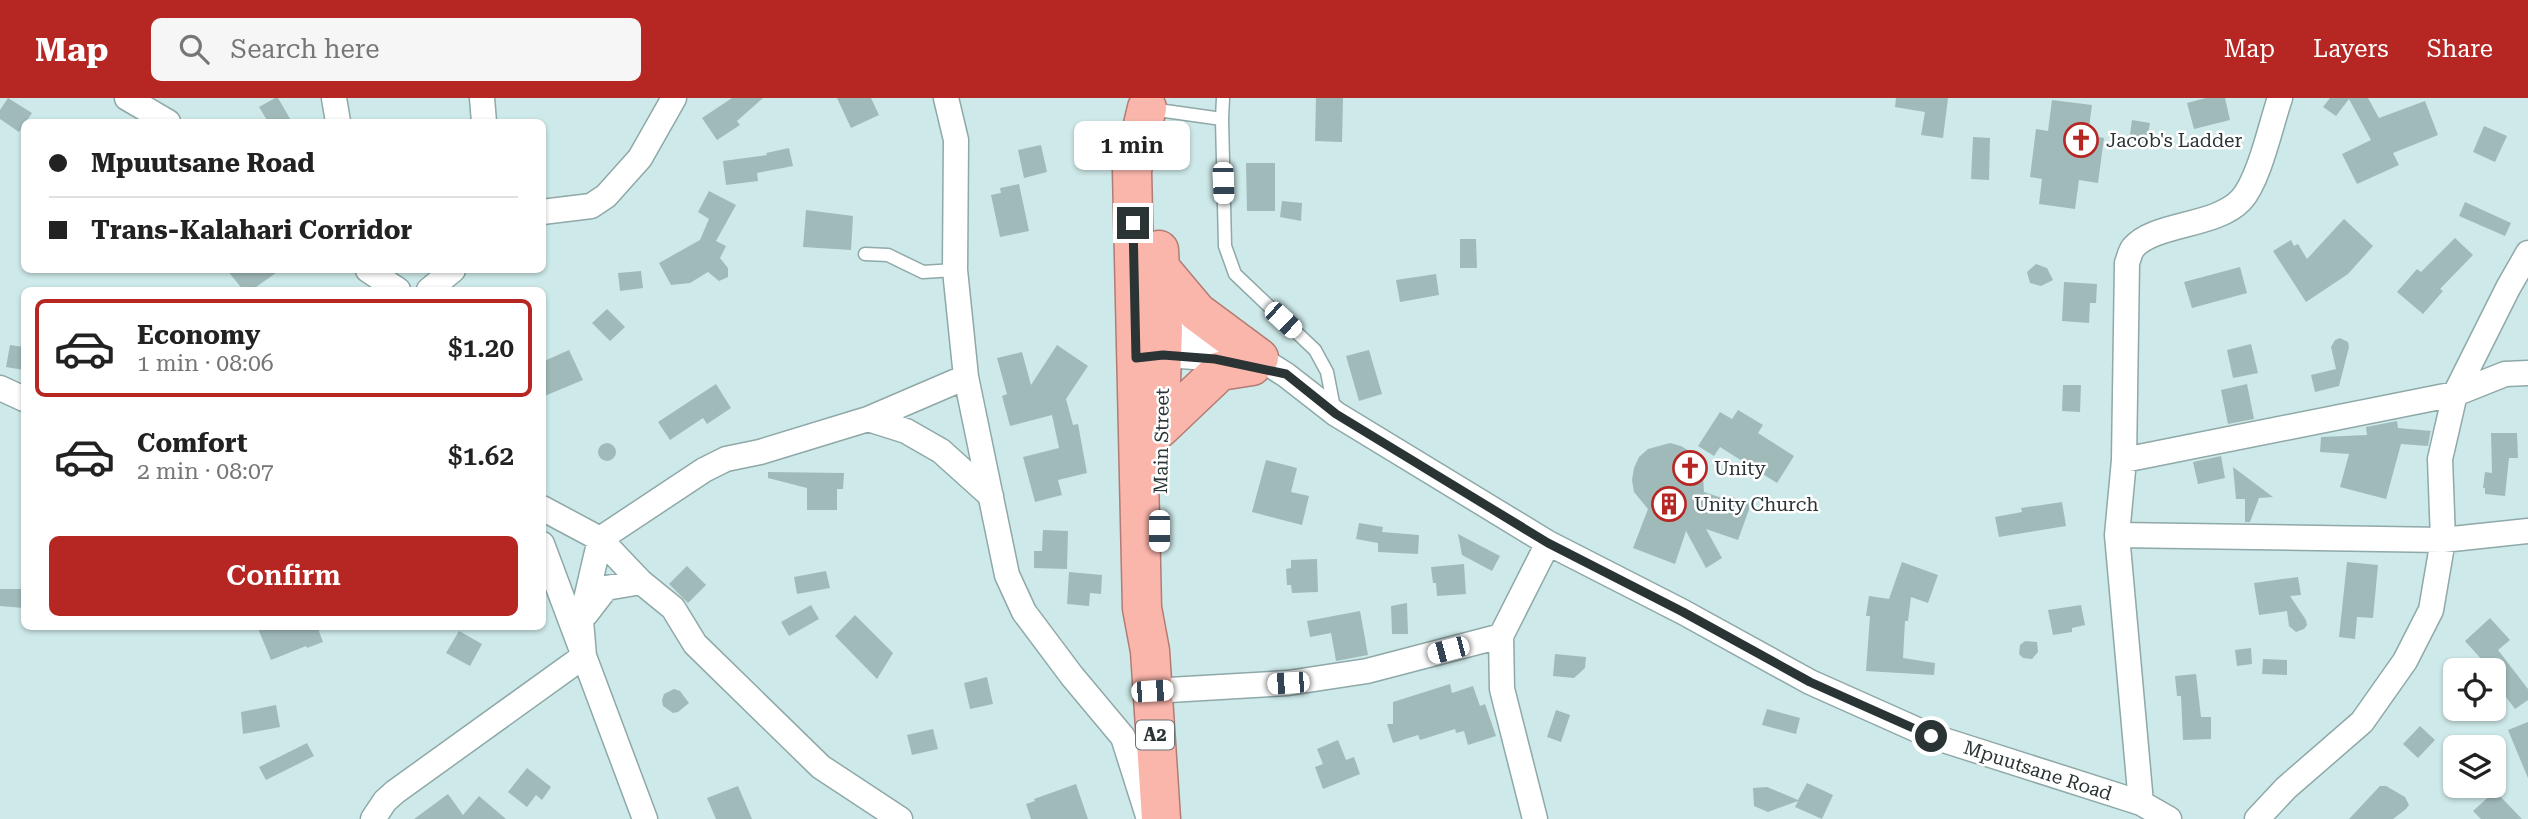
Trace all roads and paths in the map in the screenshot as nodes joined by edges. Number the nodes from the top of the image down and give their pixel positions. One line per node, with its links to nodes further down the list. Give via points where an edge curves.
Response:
1 (127, 98): 9 (street)
2 (334, 98): 10 (street)
3 (482, 98): 11 (street)
4 (674, 98): 13 (street, via 640,158 606,195 590,206)
5 (946, 98): 17 (street, via 956,140)
6 (1223, 98): 12 (lane)
7 (2280, 98): 32 (street, via 2252,183 2242,199 2225,212 2147,237 2133,248 2127,263)
8 (1147, 103): 12 (lane); 16 (highway, A2); 22 (highway, A2, via 1132,170)
9 (163, 119)
10 (338, 119)
11 (484, 119)
12 (1222, 119): 29 (lane, via 1225,246 1236,274 1315,350 1327,372)
13 (546, 212)
14 (2528, 253): 27 (street)
15 (866, 254): 17 (lane, via 888,255 923,272)
16 (1160, 268): 22 (highway, A2); 23 (highway, via 1196,312)
17 (955, 270): 25 (street)
18 (372, 273): 20 (street)
19 (449, 273): 21 (street)
20 (394, 287)
21 (433, 287)
22 (1149, 343): 23 (street, Mpuutsane Road); 31 (highway, Main Street / A2); 44 (highway, Main Street / A2, via 1142,608)
23 (1266, 366): 29 (street, Mpuutsane Road); 31 (highway, via 1220,371)
24 (2528, 373): 27 (street, via 2505,374)
25 (966, 377): 30 (street); 33 (street)
26 (0, 388): 28 (street)
27 (2455, 394): 32 (street); 38 (street, via 2440,459)
28 (21, 398)
29 (1336, 414): 39 (street, Mpuutsane Road)
30 (868, 419): 33 (street, via 906,430 941,451); 37 (street, via 726,459)
31 (1159, 429): 44 (highway, Main Street / A2, via 1159,607)
32 (2124, 460): 36 (street)
33 (991, 496): 51 (street, via 1007,575 1024,612 1123,737)
34 (546, 510): 37 (street)
35 (2528, 531): 38 (street)
36 (2116, 536): 38 (street); 47 (street)
37 (600, 539): 41 (street); 42 (street)
38 (2443, 540): 55 (street, via 2431,610 2404,661 2362,722)
39 (1548, 543): 43 (street); 47 (street, Mpuutsane Road, via 1810,682 1931,736)
40 (548, 576): 45 (street)
41 (641, 582): 42 (street, via 606,588); 50 (street, via 673,608 695,644 821,766)
42 (581, 621): 45 (street)
43 (1502, 636): 46 (street, via 1367,671 1288,683); 53 (street, via 1502,689)
44 (1150, 651): 46 (highway, Main Street / A2)
45 (584, 656): 48 (street, via 395,792); 49 (street)
46 (1152, 691): 52 (highway, Main Street / A2)
47 (2141, 803): 54 (street, Mpuutsane Road)
48 (373, 819)
49 (645, 819)
50 (900, 819)
51 (1149, 819)
52 (1161, 819)
53 (1535, 819)
54 (2169, 819)
55 (2257, 819)

